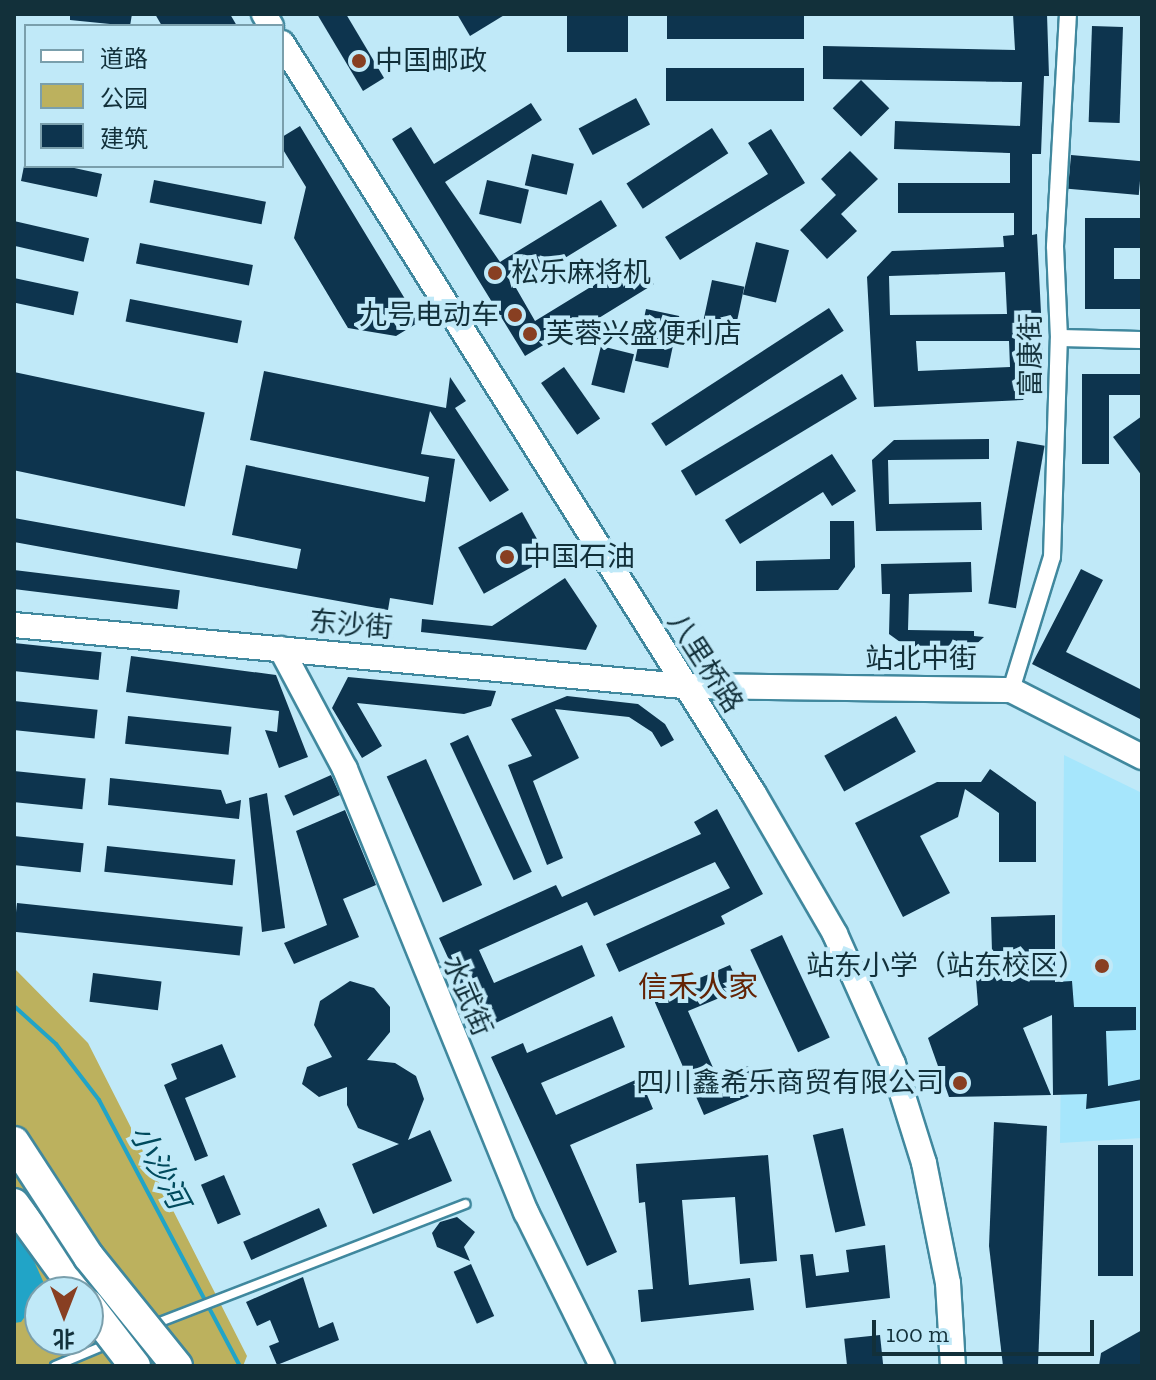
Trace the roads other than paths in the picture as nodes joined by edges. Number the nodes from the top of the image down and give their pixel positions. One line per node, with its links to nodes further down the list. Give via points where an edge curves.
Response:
1 (1068, 14): 3 (street, 富康街, via 1055,246)
2 (284, 46): 7 (street, 八里桥路)
3 (1059, 338): 4 (street); 8 (street, 富康街, via 1052,557)
4 (1142, 340)
5 (14, 625): 6 (street, 东沙街)
6 (281, 649): 7 (street, 东沙街); 20 (street, 水武街, via 345,769 526,1212)
7 (683, 686): 8 (street, 站北中街); 21 (street, 八里桥路, via 754,794 835,934 893,1064 927,1178 948,1283)
8 (1011, 690): 9 (street, 站北中街)
9 (1142, 757)
10 (14, 1142): 19 (highway, bridge, via 89,1257)
11 (14, 1204): 13 (highway)
12 (465, 1204): 15 (lane)
13 (66, 1276)
14 (104, 1326): 18 (highway, bridge)
15 (136, 1332)
16 (122, 1338): 17 (lane)
17 (55, 1366)
18 (135, 1366)
19 (177, 1366)
20 (602, 1366)
21 (953, 1366)

